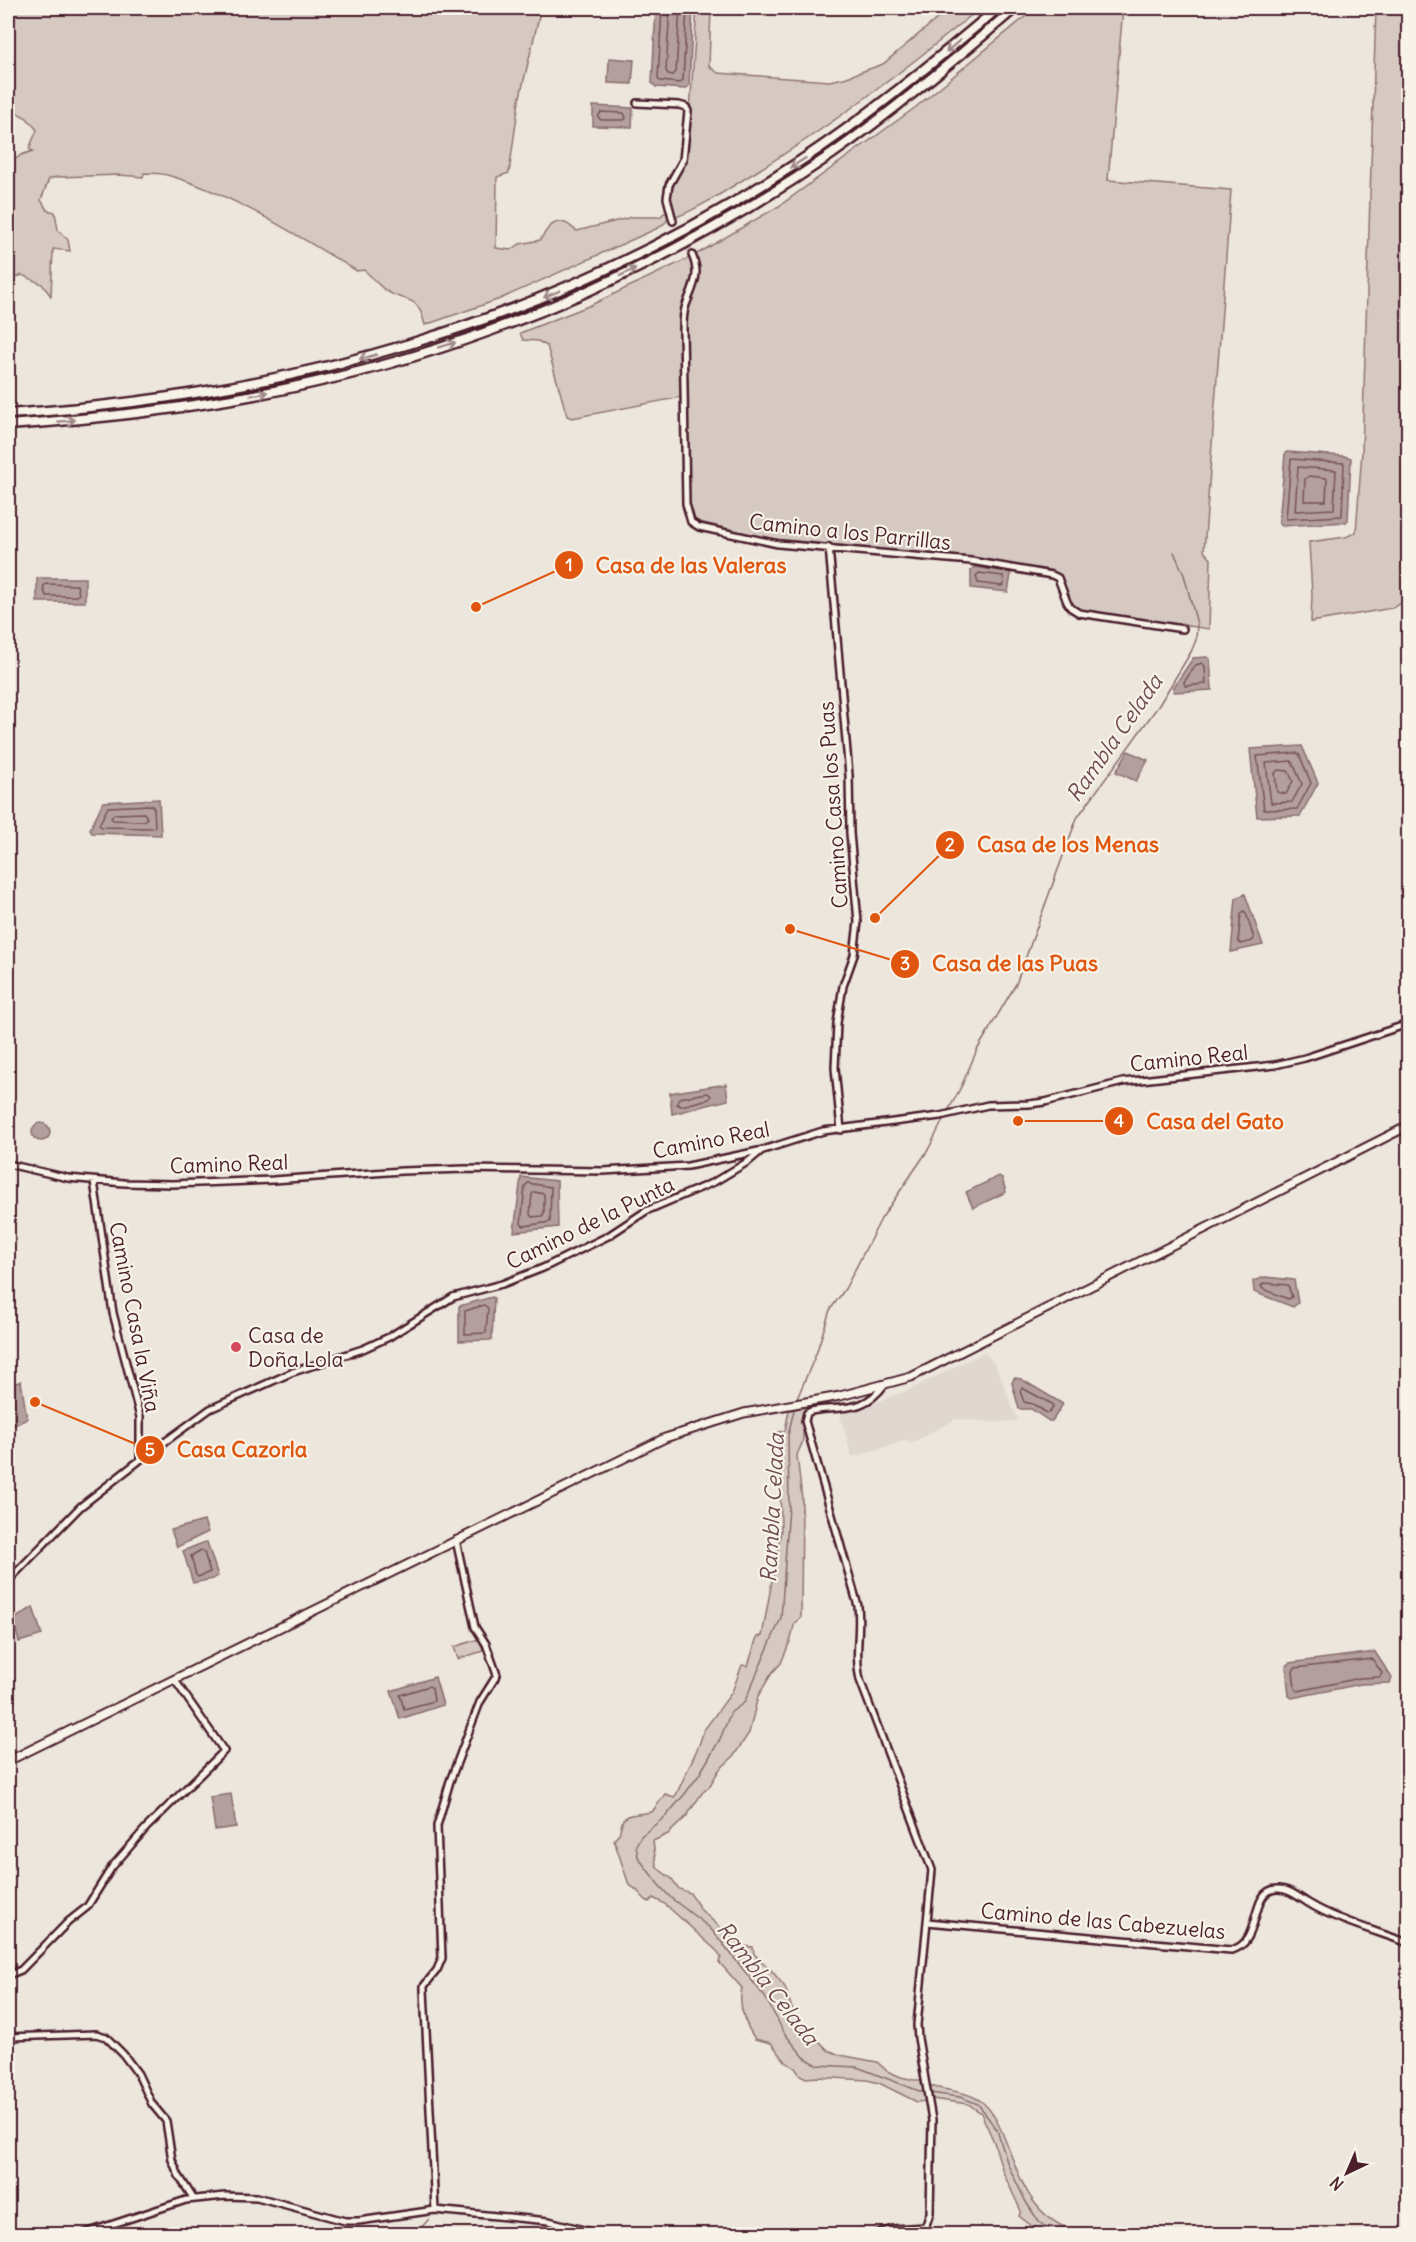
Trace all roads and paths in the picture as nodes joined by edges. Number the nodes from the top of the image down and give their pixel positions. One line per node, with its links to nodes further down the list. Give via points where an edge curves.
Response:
1 (998, 8): 6 (highway, one-way to 6, via 879,105 780,175 675,236 531,302 446,334 289,377 148,401)
2 (1015, 8): 7 (highway, one-way to 2, via 183,408 315,383 457,342 538,312 652,260 780,188 884,116)
3 (637, 103): 4 (street, via 680,105 688,111 683,160 669,185 667,198)
4 (673, 220)
5 (692, 255): 8 (street, Camino a los Parrillas, via 696,283 684,314 683,329 688,518 699,527 740,537)
6 (8, 414)
7 (8, 425)
8 (829, 547): 9 (street, Camino a los Parrillas, via 971,561 1052,575 1059,578 1071,608 1079,613); 12 (street, Camino Casa los Puas, via 858,922 836,1032)
9 (1182, 629)
10 (1408, 1024): 12 (street, Camino Real, via 1275,1065 1123,1082 1045,1102 988,1105)
11 (1408, 1126): 16 (main road, via 940,1363)
12 (841, 1130): 13 (street, Camino Real, via 823,1131)
13 (763, 1150): 15 (street, Camino Real, via 688,1166 648,1169 431,1170 173,1184); 17 (street, Camino de la Punta, via 714,1182 646,1211 608,1236 543,1268 453,1297 363,1350 293,1372 210,1409)
14 (8, 1164): 15 (street, Camino Real, via 51,1176)
15 (94, 1181): 17 (street, Camino Casa la Viña, via 113,1313 140,1416)
16 (885, 1384): 18 (main road, via 744,1413 665,1438); 22 (street, via 867,1402 839,1410 811,1411 805,1421 858,1606 856,1665 860,1680 932,1870)
17 (140, 1460): 19 (street, Camino de la Punta, via 80,1507)
18 (456, 1540): 20 (main road); 27 (street, via 475,1627 497,1675 480,1702 436,1826 442,1958 424,1986)
19 (8, 1581)
20 (174, 1679): 21 (main road); 24 (street, via 224,1751 146,1828 112,1867 87,1907 21,1970)
21 (8, 1761)
22 (927, 1922): 23 (street, Camino de las Cabezuelas, via 1231,1950 1244,1945 1264,1896 1278,1889 1318,1909); 28 (street, via 917,2025 932,2120 930,2213)
23 (1408, 1943)
24 (8, 1976)
25 (8, 2037): 26 (street, via 96,2034 109,2039 134,2069 152,2104 166,2121 172,2160)
26 (193, 2198): 27 (street, via 257,2197 345,2221); 29 (street)
27 (435, 2210): 30 (street, via 549,2222)
28 (926, 2227): 31 (street, via 892,2229); 32 (street)
29 (83, 2235)
30 (599, 2235)
31 (876, 2235)
32 (923, 2235)

